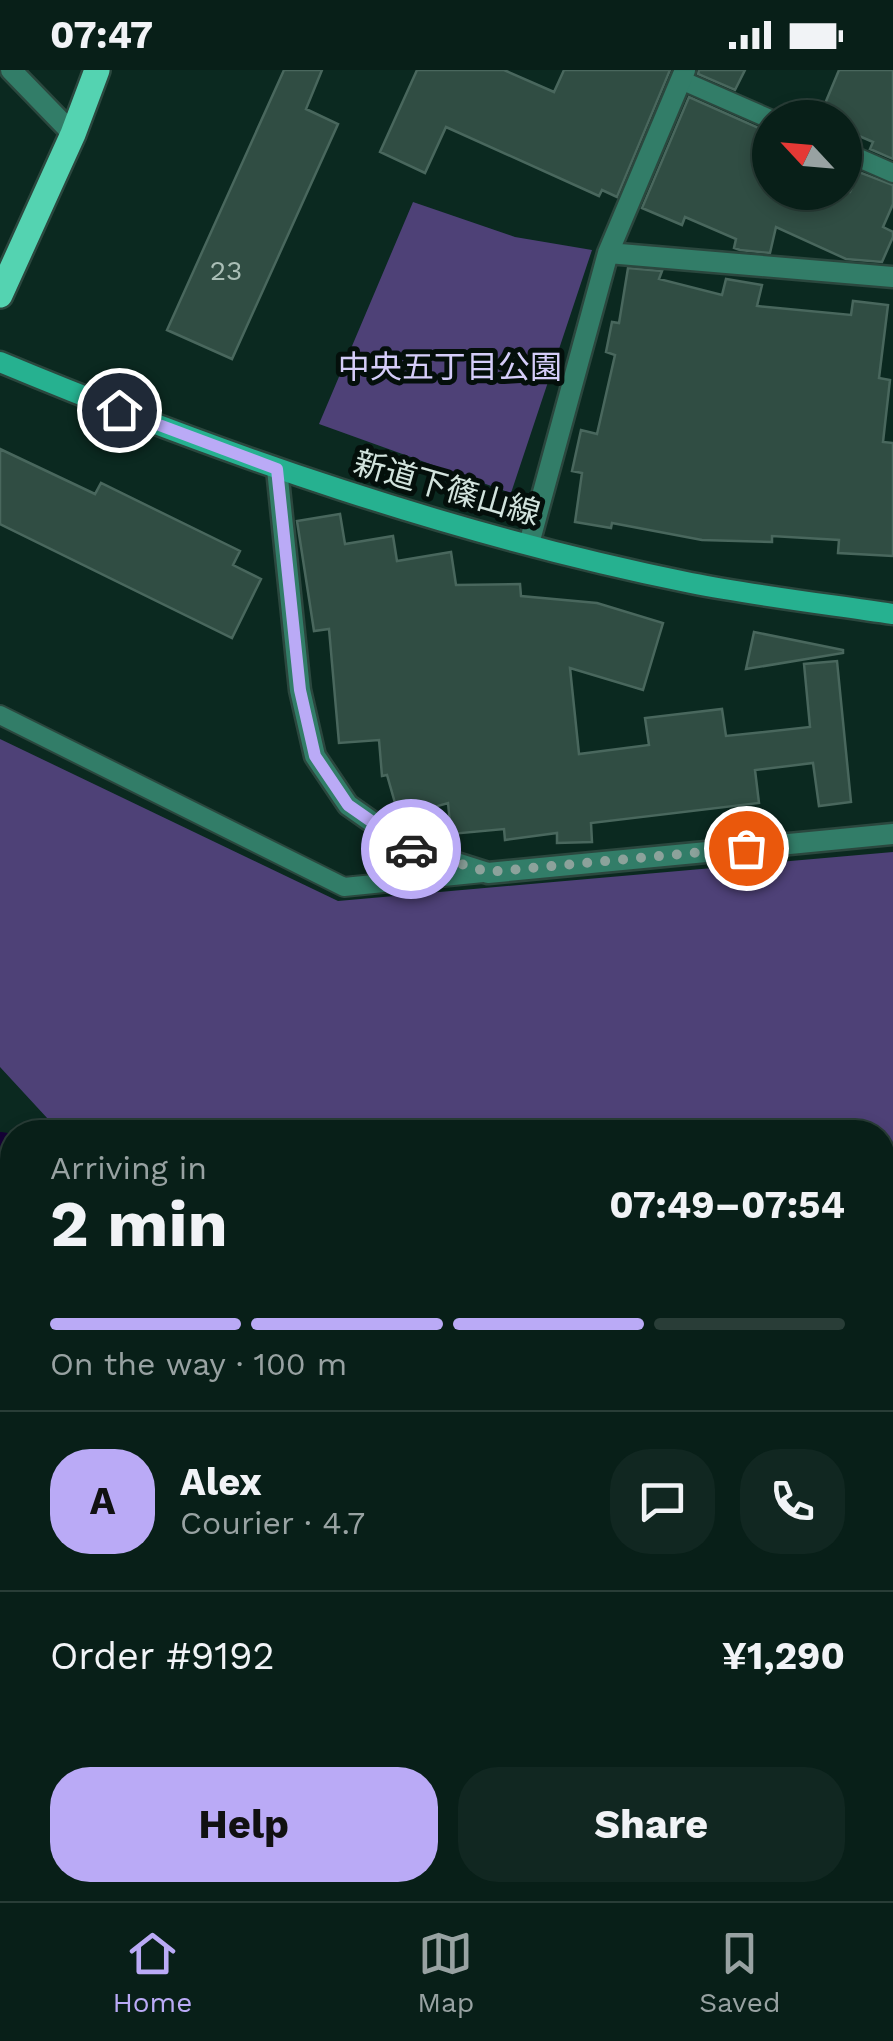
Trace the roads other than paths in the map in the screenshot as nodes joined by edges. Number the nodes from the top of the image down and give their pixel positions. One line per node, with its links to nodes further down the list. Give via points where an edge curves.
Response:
1 (11, 70): 5 (street)
2 (97, 70): 5 (main road)
3 (683, 75): 4 (lane); 8 (street)
4 (752, 110)
5 (72, 134): 10 (main road)
6 (862, 159): 7 (lane)
7 (893, 173)
8 (608, 253): 9 (street); 13 (street)
9 (893, 277)
10 (0, 295)
11 (0, 362): 12 (street, 新道下篠山線)
12 (277, 469): 13 (street, 新道下篠山線); 17 (street, via 300,690 315,756 348,805 408,848)
13 (529, 544): 14 (street, 新道下篠山線, via 692,583)
14 (893, 614)
15 (0, 715): 17 (lane, via 344,887)
16 (893, 834): 17 (street)
17 (488, 872)

